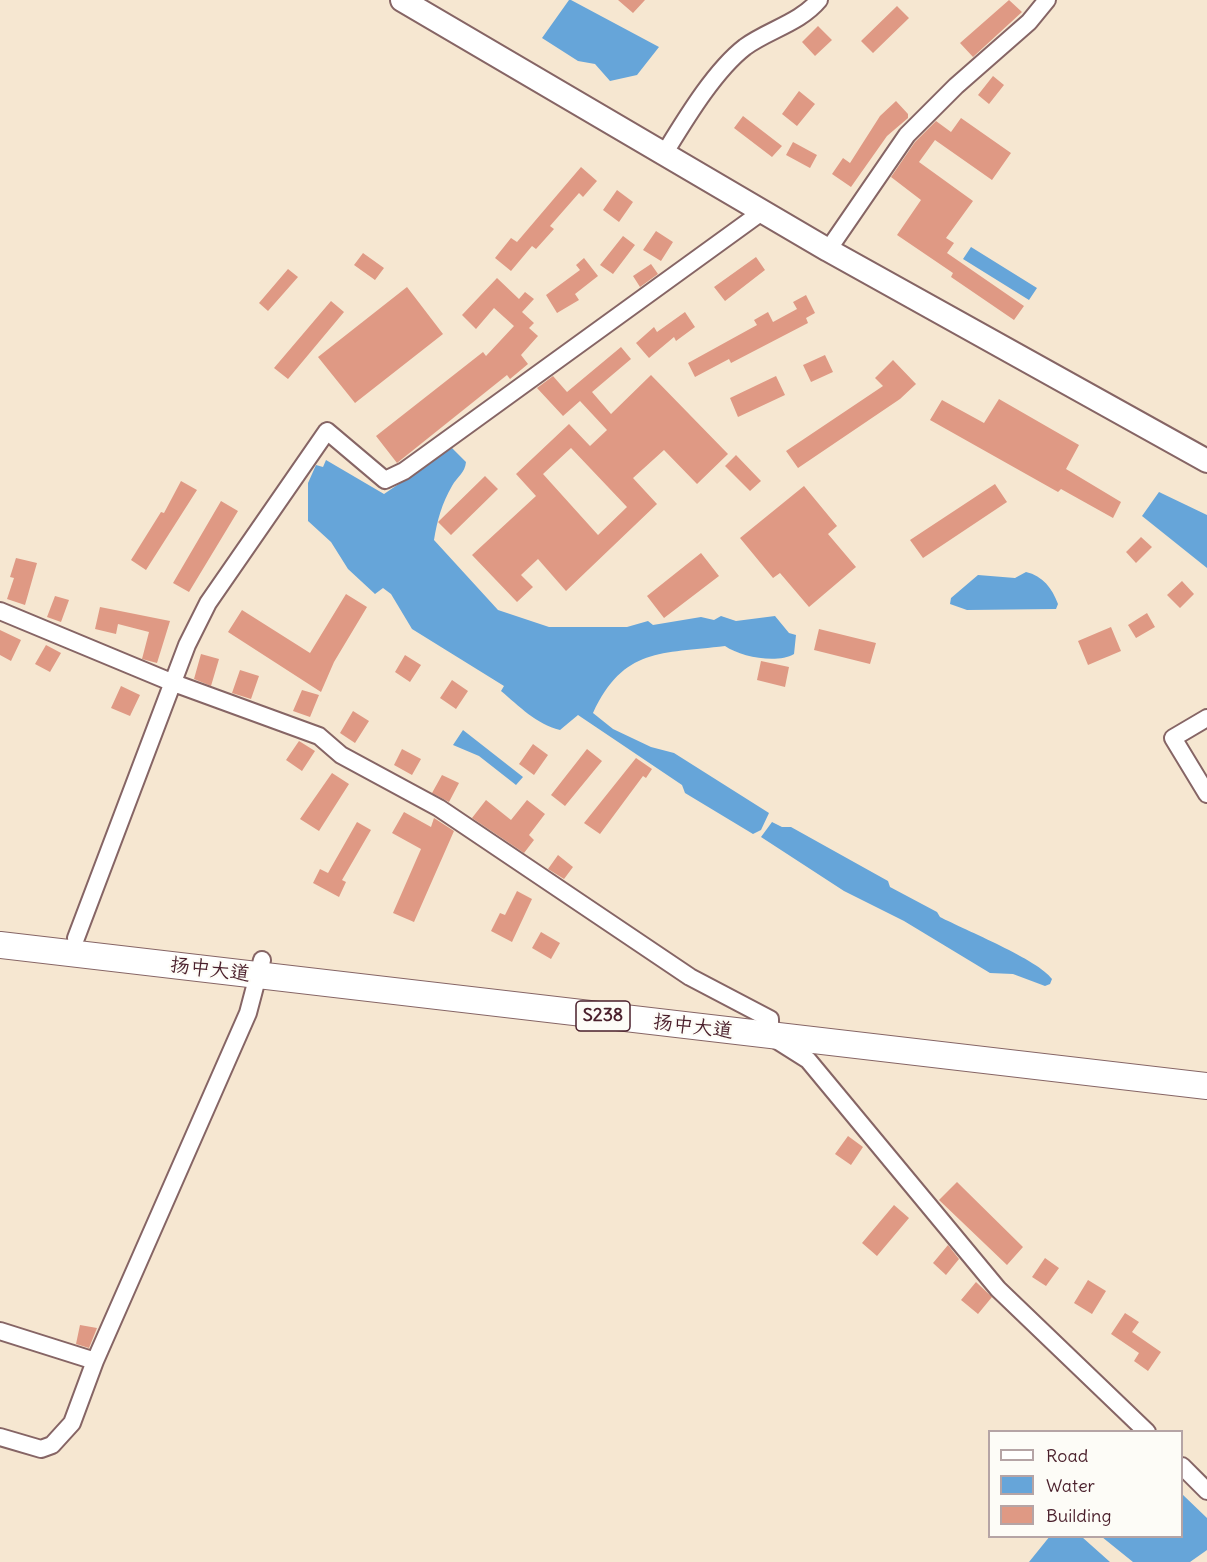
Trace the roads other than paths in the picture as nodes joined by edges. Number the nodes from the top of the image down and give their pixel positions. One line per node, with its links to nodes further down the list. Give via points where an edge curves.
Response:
1 (402, 0): 4 (main road)
2 (819, 0): 4 (street, via 779,29 746,46 725,66)
3 (1047, 0): 6 (street, via 1029,22 907,135)
4 (664, 154): 5 (main road)
5 (763, 211): 6 (main road); 9 (street, via 404,471 385,480 327,431 208,603)
6 (828, 250): 7 (main road)
7 (1207, 461)
8 (0, 611): 9 (street)
9 (171, 682): 14 (street); 16 (street, via 319,736 341,755 440,808)
10 (1207, 718): 11 (street, via 1173,738)
11 (1207, 794)
12 (0, 929): 14 (main road, 扬中大道 / S238)
13 (0, 945): 14 (main road, 扬中大道 / S238)
14 (74, 946): 15 (main road, 扬中大道 / S238)
15 (259, 968): 16 (main road, 扬中大道 / S238); 20 (street, via 248,1013)
16 (770, 1028): 17 (main road, 扬中大道 / S238); 18 (main road, 扬中大道 / S238); 21 (street, via 808,1060 998,1289)
17 (1207, 1069)
18 (1207, 1086)
19 (0, 1331): 20 (street)
20 (95, 1361): 22 (street, via 72,1423 52,1445 41,1449)
21 (1146, 1430)
22 (0, 1437)
23 (1183, 1467): 24 (street)
24 (1207, 1491)

